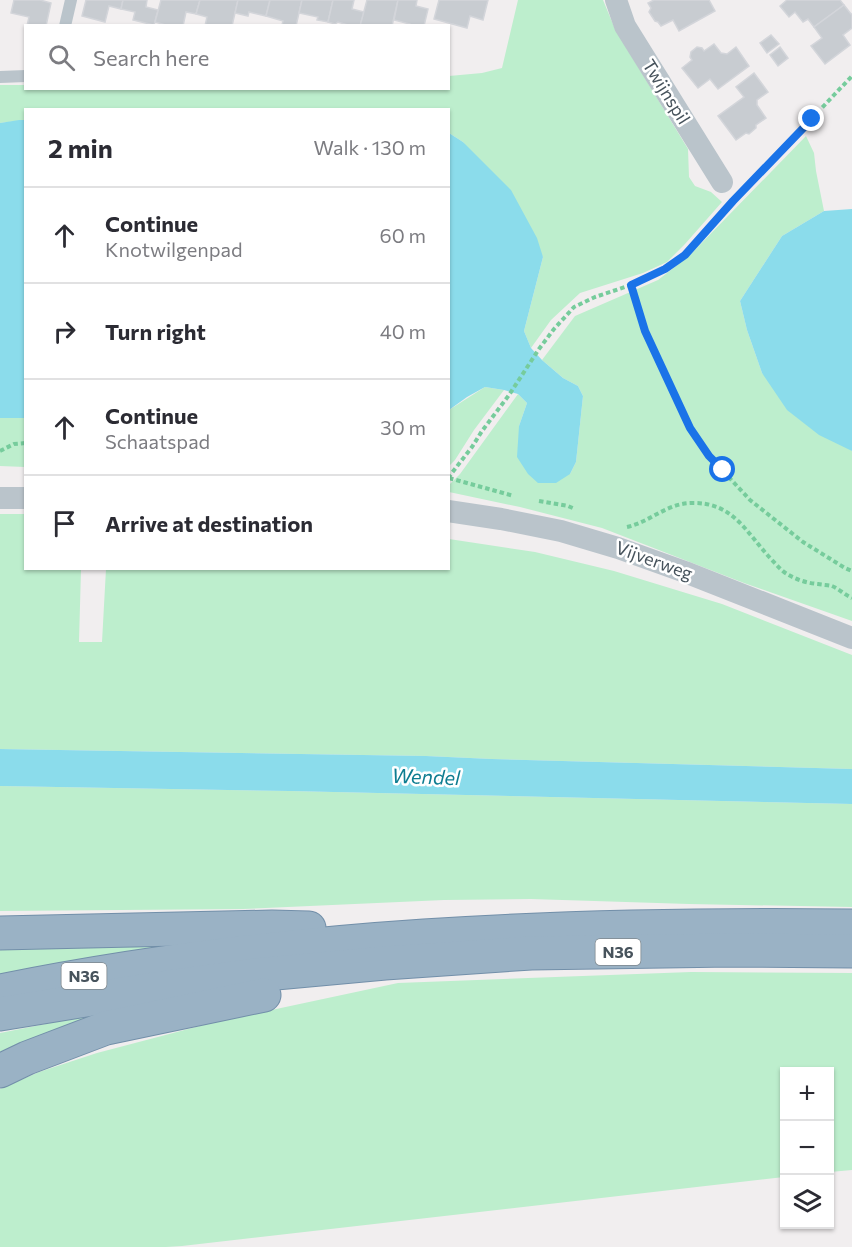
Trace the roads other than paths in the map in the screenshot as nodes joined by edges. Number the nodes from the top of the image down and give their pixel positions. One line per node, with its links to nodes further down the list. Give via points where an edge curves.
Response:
1 (71, 0): 3 (lane)
2 (616, 0): 6 (street, Twijnspil, via 625,26)
3 (65, 24)
4 (0, 76): 5 (lane)
5 (24, 76)
6 (732, 192)
7 (0, 498): 8 (street)
8 (24, 498)
9 (450, 511): 10 (street, Vijverweg, via 561,531 618,548)
10 (852, 638)
11 (852, 926): 13 (highway, N36, via 664,926)
12 (0, 933): 13 (highway, N36, via 272,927)
13 (446, 934): 16 (highway, N36, via 168,961)
14 (852, 951): 15 (highway, N36, via 531,953)
15 (384, 963): 17 (highway, N36, via 254,975); 18 (highway, N36, via 315,986 106,1029)
16 (0, 991)
17 (0, 1014)
18 (0, 1071)

